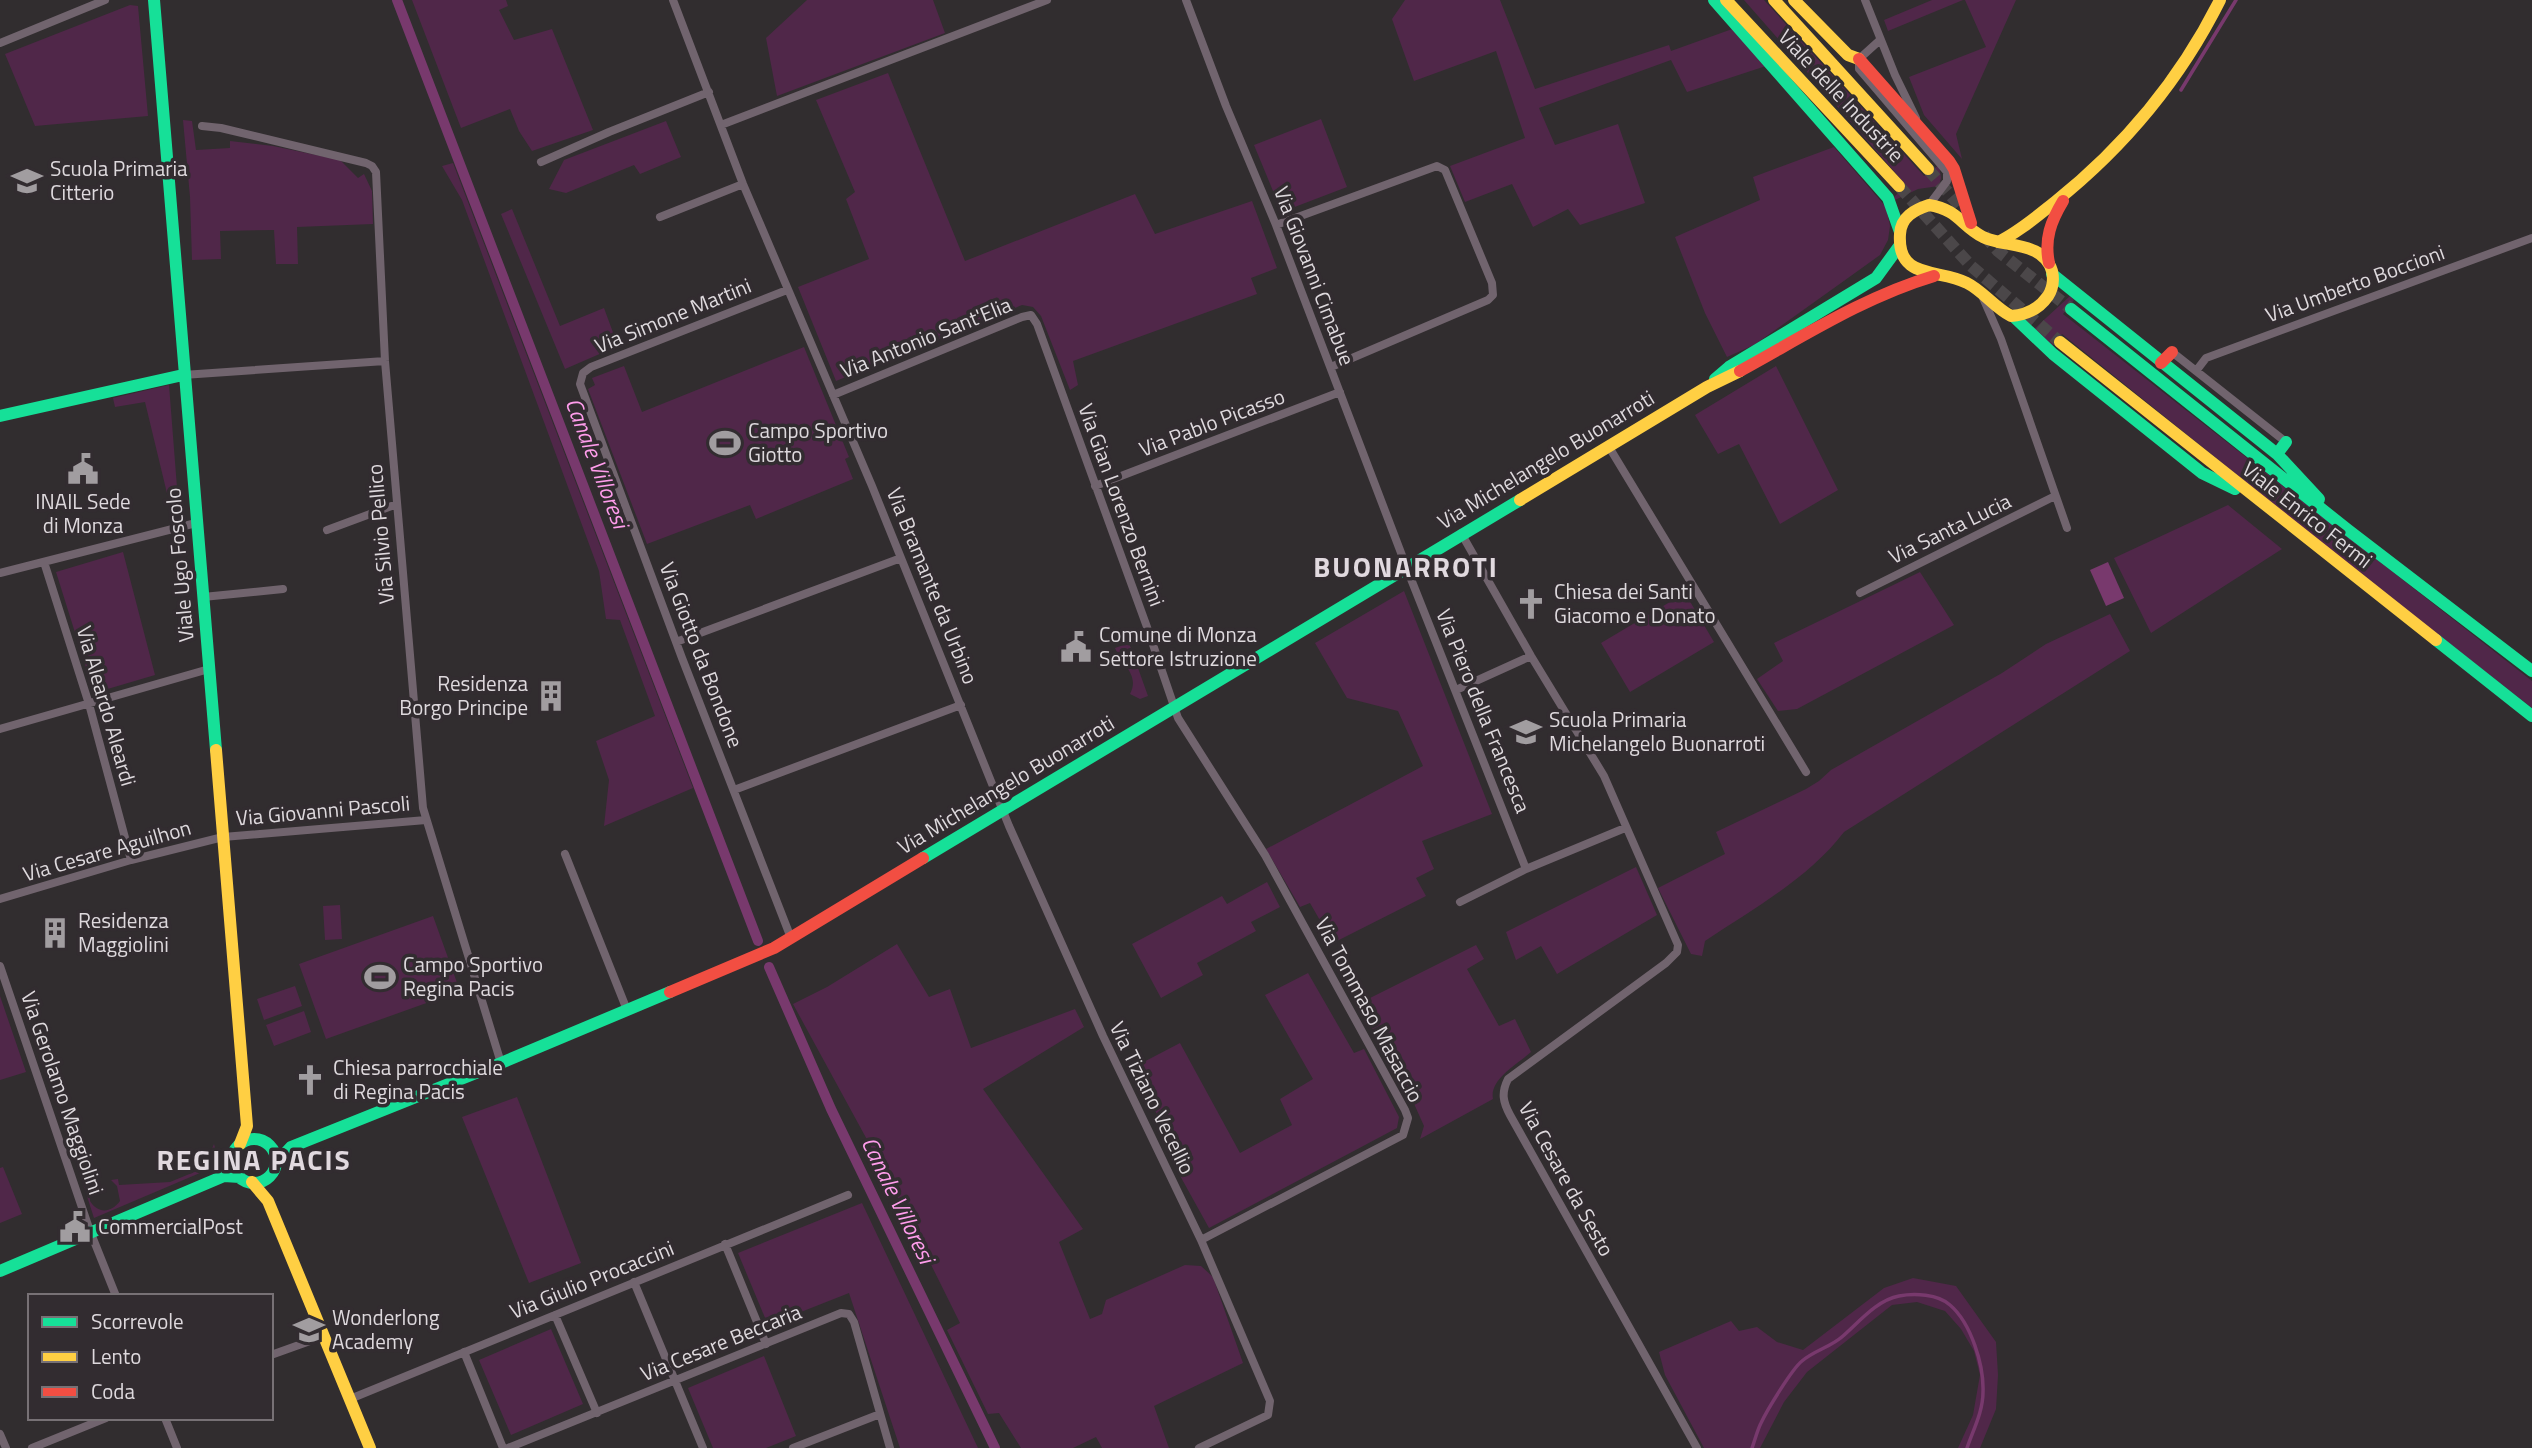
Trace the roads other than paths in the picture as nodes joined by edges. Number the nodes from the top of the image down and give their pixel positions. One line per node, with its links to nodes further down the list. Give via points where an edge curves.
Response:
1 (105, 0): 13 (street)
2 (154, 0): 45 (street, Viale Ugo Foscolo)
3 (673, 0): 15 (street, Via Bramante da Urbino)
4 (1047, 0): 16 (street)
5 (1186, 0): 26 (street, Via Giovanni Cimabue)
6 (1714, 0): 28 (street, via 1888,198)
7 (1726, 0): 22 (street, Viale delle Industrie)
8 (1774, 0): 20 (street, Viale delle Industrie)
9 (1794, 0): 14 (street, Viale delle Industrie, via 1848,55)
10 (1866, 0): 12 (street)
11 (2220, 0): 23 (street, via 2178,75 2131,132)
12 (1880, 40): 14 (street); 18 (street)
13 (0, 43)
14 (1859, 59): 18 (street, Viale delle Industrie); 24 (street, via 1861,74 1947,172 1947,181)
15 (709, 92): 16 (street, Via Bramante da Urbino); 19 (street)
16 (722, 125): 21 (street, Via Bramante da Urbino)
17 (202, 126): 41 (street, Via Silvio Pellico, via 372,166)
18 (1921, 127): 27 (street, Viale delle Industrie, via 1954,169)
19 (541, 162)
20 (1928, 169)
21 (744, 184): 25 (street); 33 (street, Via Bramante da Urbino)
22 (1899, 187)
23 (2066, 195): 30 (street, via 2021,231); 31 (street, via 2047,230)
24 (1929, 205): 27 (street, via 1950,209); 28 (street, via 1913,211 1901,225)
25 (660, 217)
26 (1276, 225): 43 (street, Via Giovanni Cimabue); 43 (street, via 1437,166 1445,170 1492,283 1493,295 1488,300)
27 (1974, 231): 30 (street)
28 (1900, 238): 32 (street, via 1909,264); 47 (street, Via Michelangelo Buonarroti, via 1876,278 1729,368)
29 (2532, 238): 44 (street, Via Umberto Boccioni, via 2206,358)
30 (1998, 242): 31 (street, via 2036,250)
31 (2051, 269): 37 (street, via 2051,289 2044,302); 42 (street)
32 (1934, 276): 34 (street, via 1961,279); 47 (street, Via Michelangelo Buonarroti, via 1816,327)
33 (787, 290): 46 (street, Via Simone Martini, via 591,367); 49 (street, Via Bramante da Urbino)
34 (1980, 292): 37 (street); 38 (street)
35 (2071, 309): 61 (street, Viale Enrico Fermi)
36 (1031, 315): 49 (street, Via Antonio Sant'Elia); 54 (street, Via Gian Lorenzo Bernini)
37 (2011, 316): 38 (street, via 2001,326); 56 (street, via 2202,473)
38 (2001, 339): 55 (street)
39 (2060, 342): 56 (street, Viale Enrico Fermi)
40 (2172, 352): 42 (street); 44 (street)
41 (385, 361): 45 (street); 57 (street, Via Silvio Pellico)
42 (2161, 363): 53 (street)
43 (1331, 367): 48 (street, Via Giovanni Cimabue)
44 (2196, 371): 51 (street)
45 (183, 375): 50 (street); 58 (street, Viale Ugo Foscolo)
46 (580, 384): 70 (street, Via Giotto da Bondone)
47 (1707, 387): 52 (street, Via Michelangelo Buonarroti)
48 (1340, 393): 54 (street, Via Pablo Picasso); 65 (street, Via Giovanni Cimabue)
49 (834, 395): 63 (street, Via Bramante da Urbino)
50 (0, 416)
51 (2286, 442): 53 (street)
52 (1609, 447): 62 (street, Via Michelangelo Buonarroti); 80 (street)
53 (2277, 454): 61 (street)
54 (1095, 486): 77 (street, Via Gian Lorenzo Bernini)
55 (2055, 496): 59 (street); 68 (street, Via Santa Lucia)
56 (2257, 500): 78 (street, Viale Enrico Fermi)
57 (397, 504): 60 (street); 83 (street, Via Silvio Pellico)
58 (196, 523): 64 (street); 69 (street, Viale Ugo Foscolo)
59 (2067, 528)
60 (327, 530)
61 (2348, 530): 73 (street, Viale Enrico Fermi)
62 (1461, 533): 65 (street, Via Michelangelo Buonarroti); 71 (street)
63 (901, 558): 70 (street); 76 (street, Via Bramante da Urbino)
64 (44, 562): 66 (street); 75 (street, Via Aleardo Aleardi)
65 (1407, 566): 74 (street, Via Piero della Francesca); 77 (street, Via Michelangelo Buonarroti)
66 (0, 573)
67 (283, 589): 69 (street)
68 (1860, 593)
69 (202, 597): 72 (street, Viale Ugo Foscolo)
70 (676, 642): 81 (street, Via Giotto da Bondone)
71 (1531, 656): 74 (street); 84 (street, via 1596,761)
72 (209, 669): 75 (street); 85 (street, Viale Ugo Foscolo)
73 (2532, 671)
74 (1456, 690): 88 (street, Via Piero della Francesca)
75 (89, 704): 79 (street); 87 (street, Via Aleardo Aleardi)
76 (961, 705): 81 (street); 82 (street, Via Bramante da Urbino)
77 (1174, 708): 82 (street, Via Michelangelo Buonarroti); 107 (street, Via Tommaso Masaccio, via 1265,855 1408,1118 1403,1135)
78 (2532, 716)
79 (0, 729)
80 (1806, 772)
81 (734, 790): 91 (street, Via Giotto da Bondone)
82 (1002, 810): 91 (street, Via Michelangelo Buonarroti); 107 (street, Via Tiziano Vecellio, via 1102,1036)
83 (426, 820): 85 (street, Via Giovanni Pascoli); 94 (street, Via Silvio Pellico)
84 (1625, 828): 88 (street); 133 (street, Via Cesare da Sesto, via 1678,945 1677,952 1508,1079 1503,1095)
85 (223, 837): 87 (street, Via Cesare Aguilhon); 95 (street, Viale Ugo Foscolo)
86 (565, 854): 93 (street)
87 (131, 860): 89 (street, Via Cesare Aguilhon)
88 (1526, 869): 90 (street)
89 (0, 899)
90 (1460, 902)
91 (791, 938): 93 (street, Via Michelangelo Buonarroti)
92 (0, 966): 106 (street, Via Gerolamo Maggiolini)
93 (627, 1010): 94 (street, Via Michelangelo Buonarroti)
94 (501, 1063): 98 (street, Via Michelangelo Buonarroti)
95 (247, 1126): 96 (street); 97 (street, Viale Ugo Foscolo)
96 (264, 1142): 97 (street, via 249,1139); 98 (street, Via Michelangelo Buonarroti); 100 (street, via 274,1151)
97 (240, 1144): 99 (street)
98 (290, 1147): 100 (street, Via Michelangelo Buonarroti)
99 (232, 1162): 101 (street); 103 (street)
100 (276, 1163): 102 (street)
101 (224, 1176): 103 (street); 106 (street)
102 (269, 1177): 103 (street, via 259,1182); 105 (street)
103 (246, 1180): 105 (street)
104 (848, 1195): 108 (street, Via Giulio Procaccini)
105 (268, 1201): 113 (street)
106 (90, 1231): 109 (street); 111 (street, Via Gerolamo Maggiolini)
107 (1201, 1240): 132 (street, Via Tiziano Vecellio, via 1270,1401 1268,1415)
108 (725, 1244): 110 (street, Via Giulio Procaccini); 114 (street)
109 (0, 1271)
110 (634, 1282): 112 (street, Via Giulio Procaccini); 117 (street)
111 (115, 1294)
112 (555, 1315): 115 (street, Via Giulio Procaccini); 119 (street)
113 (324, 1336): 116 (street); 118 (street)
114 (766, 1344): 117 (street, Via Cesare Beccaria); 120 (street, Via Cesare Beccaria, via 841,1313 849,1314)
115 (464, 1352): 118 (street, Via Giulio Procaccini); 128 (street)
116 (273, 1354)
117 (675, 1381): 119 (street, Via Cesare Beccaria); 129 (street)
118 (350, 1399): 127 (street)
119 (597, 1413): 128 (street, Via Cesare Beccaria)
120 (880, 1414): 130 (street); 131 (street)
121 (101, 1420): 125 (street)
122 (166, 1420): 126 (street)
123 (0, 1434): 124 (street)
124 (6, 1448)
125 (32, 1448)
126 (177, 1448)
127 (370, 1448)
128 (506, 1448)
129 (703, 1448)
130 (793, 1448)
131 (890, 1448)
132 (1199, 1448)
133 (1697, 1448)

